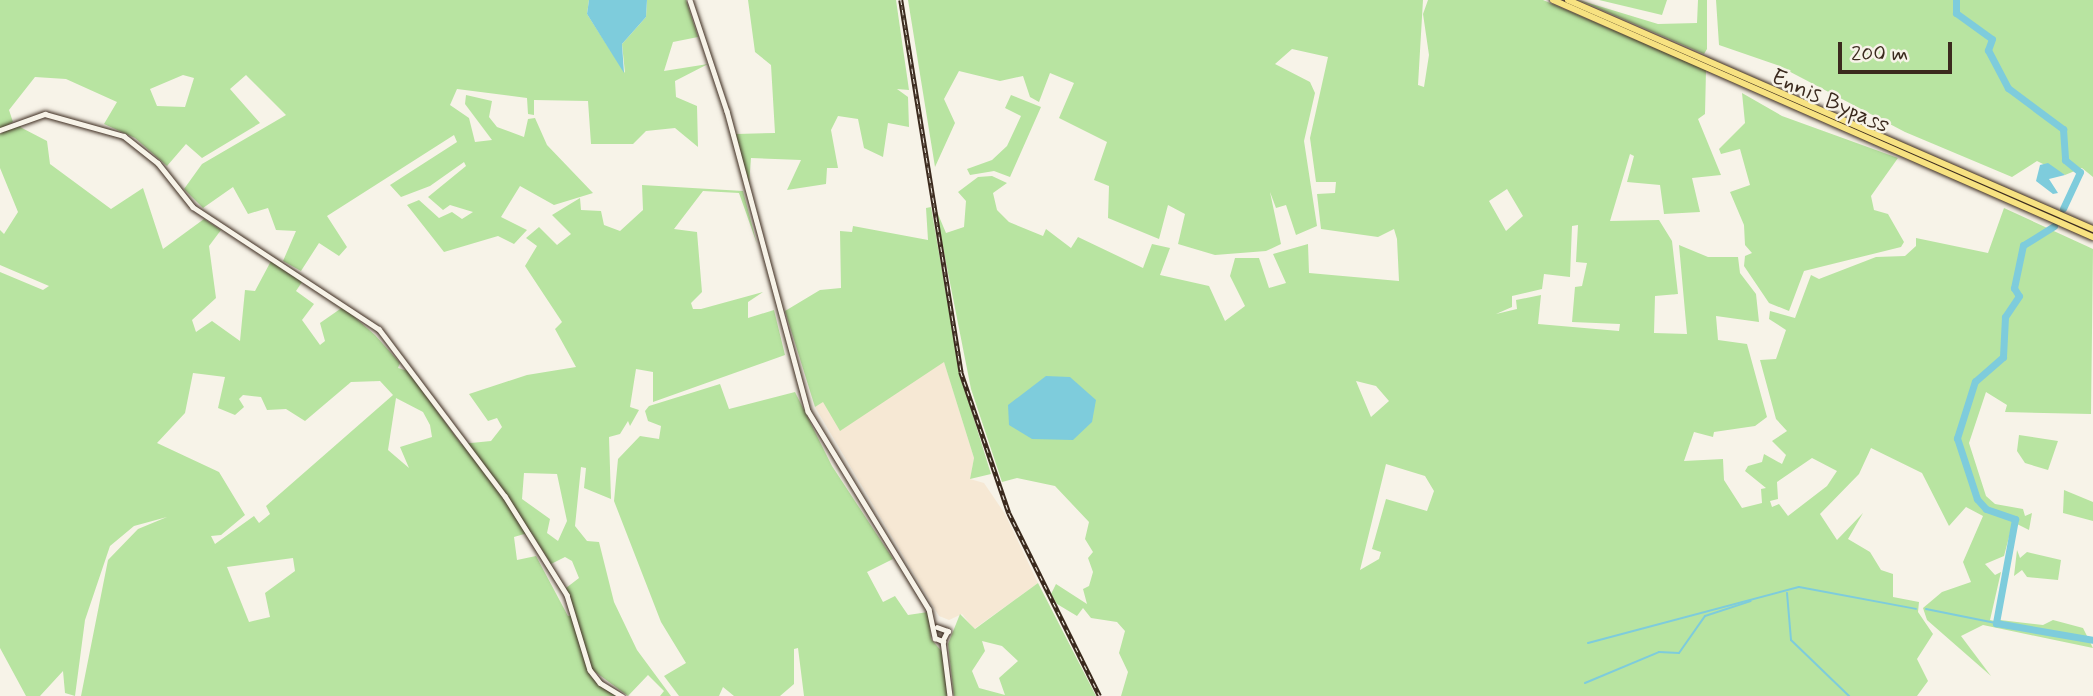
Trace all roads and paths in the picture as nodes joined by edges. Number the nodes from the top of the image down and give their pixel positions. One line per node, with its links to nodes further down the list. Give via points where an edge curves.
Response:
1 (690, 0): 9 (street, via 727,111 808,411)
2 (1553, 0): 4 (highway, Ennis Bypass)
3 (1568, 0): 4 (highway, Ennis Bypass)
4 (1700, 60): 5 (highway, Ennis Bypass)
5 (1718, 68): 7 (highway, Ennis Bypass); 8 (highway, Ennis Bypass)
6 (0, 130): 11 (street, via 45,114 124,136 158,163 193,207 310,279 379,329 505,496 567,595 590,670 600,683)
7 (2093, 229)
8 (2093, 237)
9 (937, 627): 10 (street, via 935,638); 10 (street, via 948,631)
10 (943, 641): 12 (street)
11 (622, 696)
12 (950, 696)

